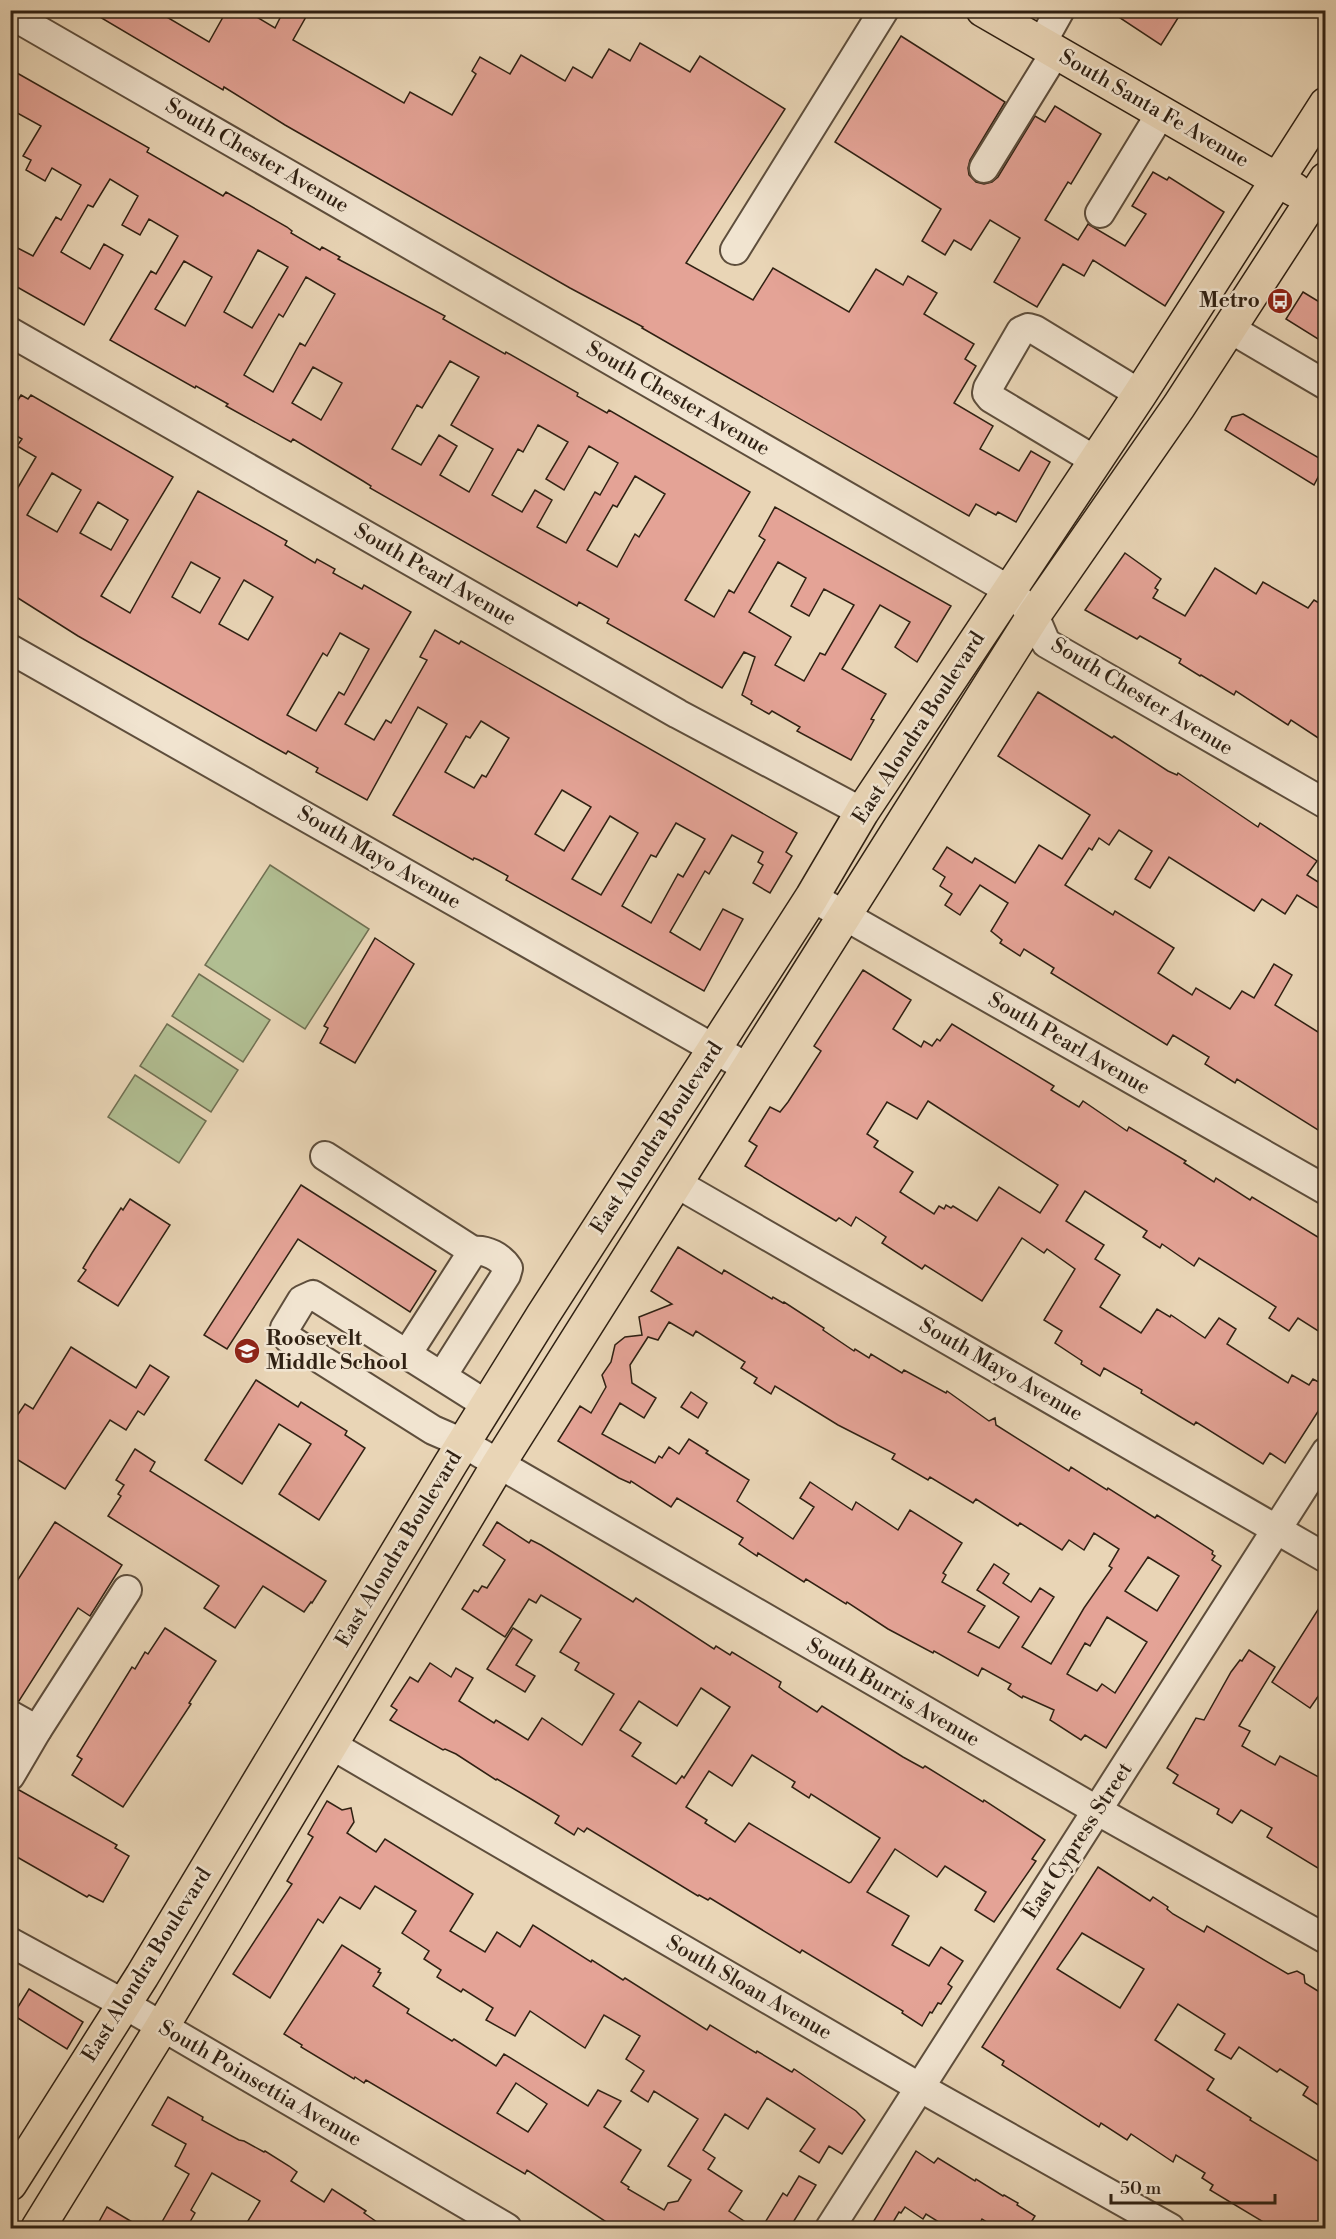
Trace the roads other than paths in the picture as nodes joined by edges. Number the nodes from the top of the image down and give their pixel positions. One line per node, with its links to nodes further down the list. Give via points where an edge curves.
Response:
1 (885, 10): 12 (street)
2 (983, 10): 5 (main road, South Santa Fe Avenue)
3 (1060, 10): 5 (street)
4 (10, 14): 18 (street, South Chester Avenue)
5 (1048, 48): 7 (main road, South Santa Fe Avenue); 8 (street)
6 (1326, 104): 9 (main road, East Alondra Boulevard)
7 (1161, 113): 9 (main road, South Santa Fe Avenue); 11 (street)
8 (984, 168)
9 (1276, 179): 10 (main road, South Santa Fe Avenue); 16 (main road, East Alondra Boulevard)
10 (1321, 195): 13 (main road, East Alondra Boulevard)
11 (1100, 213)
12 (735, 250)
13 (1229, 328): 15 (street); 19 (main road, East Alondra Boulevard)
14 (10, 332): 22 (street, South Pearl Avenue, via 678,714)
15 (1326, 385)
16 (1140, 394): 17 (main road, East Alondra Boulevard); 17 (street, via 1035,330 1021,331 987,393)
17 (1096, 461): 18 (main road, East Alondra Boulevard)
18 (1009, 590): 19 (street, South Chester Avenue); 22 (main road, East Alondra Boulevard)
19 (1034, 615): 21 (street, South Chester Avenue, via 1046,644); 24 (main road, East Alondra Boulevard)
20 (10, 649): 25 (street, South Mayo Avenue)
21 (1326, 804)
22 (862, 812): 23 (main road, East Alondra Boulevard)
23 (812, 897): 24 (street, South Pearl Avenue); 25 (main road, East Alondra Boulevard)
24 (844, 915): 26 (main road, East Alondra Boulevard); 29 (street, South Pearl Avenue)
25 (715, 1049): 26 (street, South Mayo Avenue); 33 (main road, East Alondra Boulevard)
26 (748, 1068): 28 (main road, East Alondra Boulevard)
27 (325, 1156): 30 (street)
28 (676, 1183): 36 (main road, East Alondra Boulevard); 37 (street, South Mayo Avenue)
29 (1326, 1190)
30 (472, 1251): 31 (street); 32 (street, via 486,1251 504,1262 508,1271)
31 (407, 1354): 32 (street); 34 (street, South Burris Avenue, via 313,1295 302,1300 284,1333 434,1430)
32 (442, 1377): 33 (street)
33 (487, 1405): 34 (main road, East Alondra Boulevard)
34 (463, 1443): 36 (street, South Burris Avenue); 47 (main road, East Alondra Boulevard)
35 (1326, 1452): 37 (street, East Cypress Street)
36 (498, 1465): 42 (main road, East Alondra Boulevard); 44 (street, South Burris Avenue)
37 (1275, 1529): 38 (street, South Mayo Avenue); 44 (street, East Cypress Street)
38 (1326, 1558)
39 (127, 1590): 41 (street)
40 (10, 1714): 41 (street)
41 (37, 1730): 43 (street)
42 (330, 1744): 48 (main road, East Alondra Boulevard); 49 (street, South Sloan Avenue)
43 (10, 1776)
44 (1098, 1811): 45 (street, South Burris Avenue); 49 (street, East Cypress Street)
45 (1326, 1938)
46 (10, 1942): 47 (street, South Poinsettia Avenue)
47 (124, 2004): 48 (street, South Poinsettia Avenue); 50 (main road, East Alondra Boulevard)
48 (162, 2027): 51 (main road, East Alondra Boulevard); 52 (street, South Poinsettia Avenue)
49 (919, 2087): 53 (street, East Cypress Street); 54 (street, South Sloan Avenue)
50 (10, 2184)
51 (38, 2229)
52 (507, 2229)
53 (830, 2229)
54 (1170, 2229)

